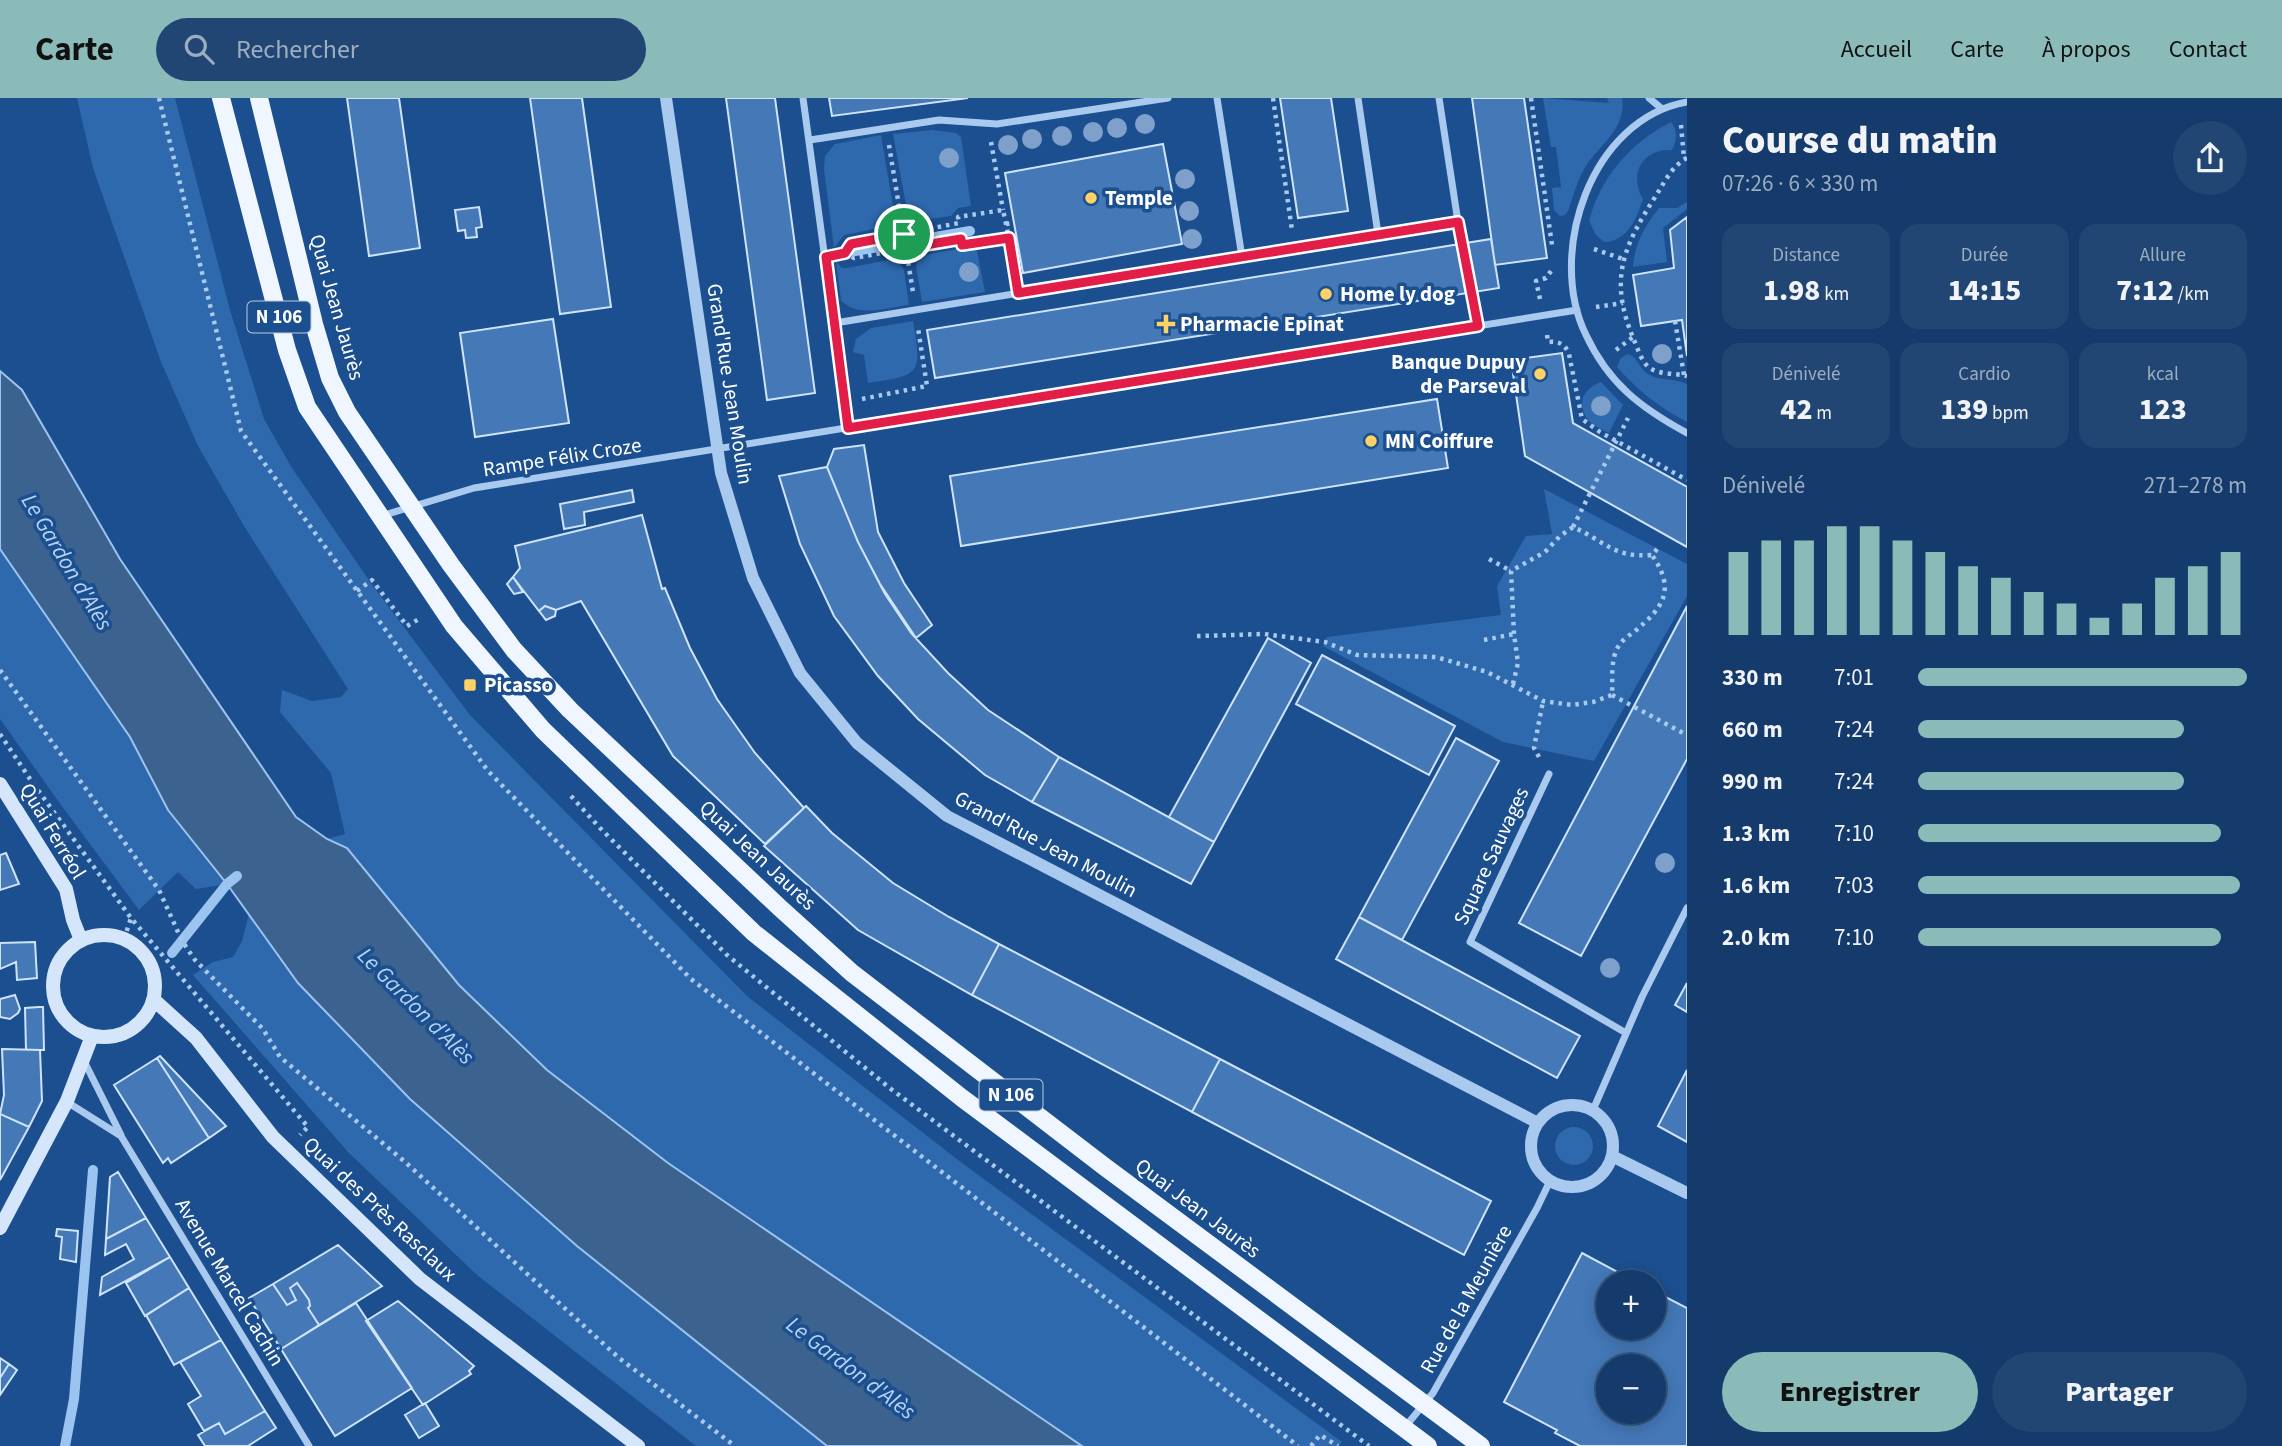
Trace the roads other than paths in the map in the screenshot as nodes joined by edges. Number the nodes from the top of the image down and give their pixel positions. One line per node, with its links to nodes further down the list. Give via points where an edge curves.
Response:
1 (221, 98): 21 (main road, N 106, via 287,350 307,407)
2 (666, 98): 19 (street, Grand'Rue Jean Moulin)
3 (803, 98): 12 (street)
4 (1168, 98): 12 (street, via 997,124 939,120)
5 (1217, 98): 14 (street)
6 (1358, 98): 13 (street)
7 (1439, 98): 13 (street, via 1458,222)
8 (1649, 98): 11 (street)
9 (259, 101): 20 (main road, Quai Jean Jaurès / N 106, via 330,378 347,412)
10 (1687, 102): 11 (street)
11 (1661, 108): 15 (street, via 1635,124 1588,185 1574,234)
12 (810, 140): 16 (street)
13 (1378, 234): 14 (street)
14 (1242, 257): 16 (street)
15 (1577, 310): 17 (street, Rampe Félix Croze); 18 (street, via 1585,333 1615,380 1636,402)
16 (835, 323): 17 (street)
17 (848, 428): 19 (street, Rampe Félix Croze)
18 (1687, 433)
19 (718, 449): 20 (street, Rampe Félix Croze, via 474,488); 32 (street, Grand'Rue Jean Moulin, via 752,578 800,673 857,743 947,816)
20 (413, 507): 21 (street, Rampe Félix Croze); 38 (main road, Quai Jean Jaurès / N 106, via 514,650 570,710 843,965)
21 (381, 516): 39 (main road, N 106, via 454,626 543,730 754,933 962,1098)
22 (1549, 774): 27 (street, Square Sauvages, via 1470,942)
23 (0, 785): 25 (main road, Quai Ferréol, via 66,889)
24 (1687, 908): 27 (street)
25 (81, 940): 26 (main road, via 110,935 137,947 153,971); 28 (main road, via 59,962 53,993 66,1021)
26 (153, 1000): 28 (main road, via 137,1026 123,1034); 41 (main road, Quai des Près Rasclaux, via 196,1038 274,1137 420,1279)
27 (1626, 1032): 31 (street)
28 (92, 1036): 29 (main road)
29 (84, 1061): 30 (main road); 33 (street, Avenue Marcel Cachin)
30 (67, 1101): 33 (street, Avenue Marcel Cachin); 37 (main road)
31 (1592, 1110): 32 (street, via 1581,1105 1557,1108); 34 (street, via 1611,1129)
32 (1538, 1123): 35 (street, via 1531,1148 1540,1172)
33 (121, 1136): 40 (street, Avenue Marcel Cachin)
34 (1612, 1156): 35 (street, via 1607,1168 1588,1184 1575,1187); 36 (street)
35 (1550, 1181): 38 (street, Rue de la Meunière)
36 (1687, 1193)
37 (0, 1228)
38 (1424, 1405): 39 (street, Rue de la Meunière); 43 (main road, Quai Jean Jaurès / N 106)
39 (1404, 1429): 42 (main road, N 106)
40 (309, 1446)
41 (638, 1446)
42 (1428, 1446)
43 (1481, 1446)

